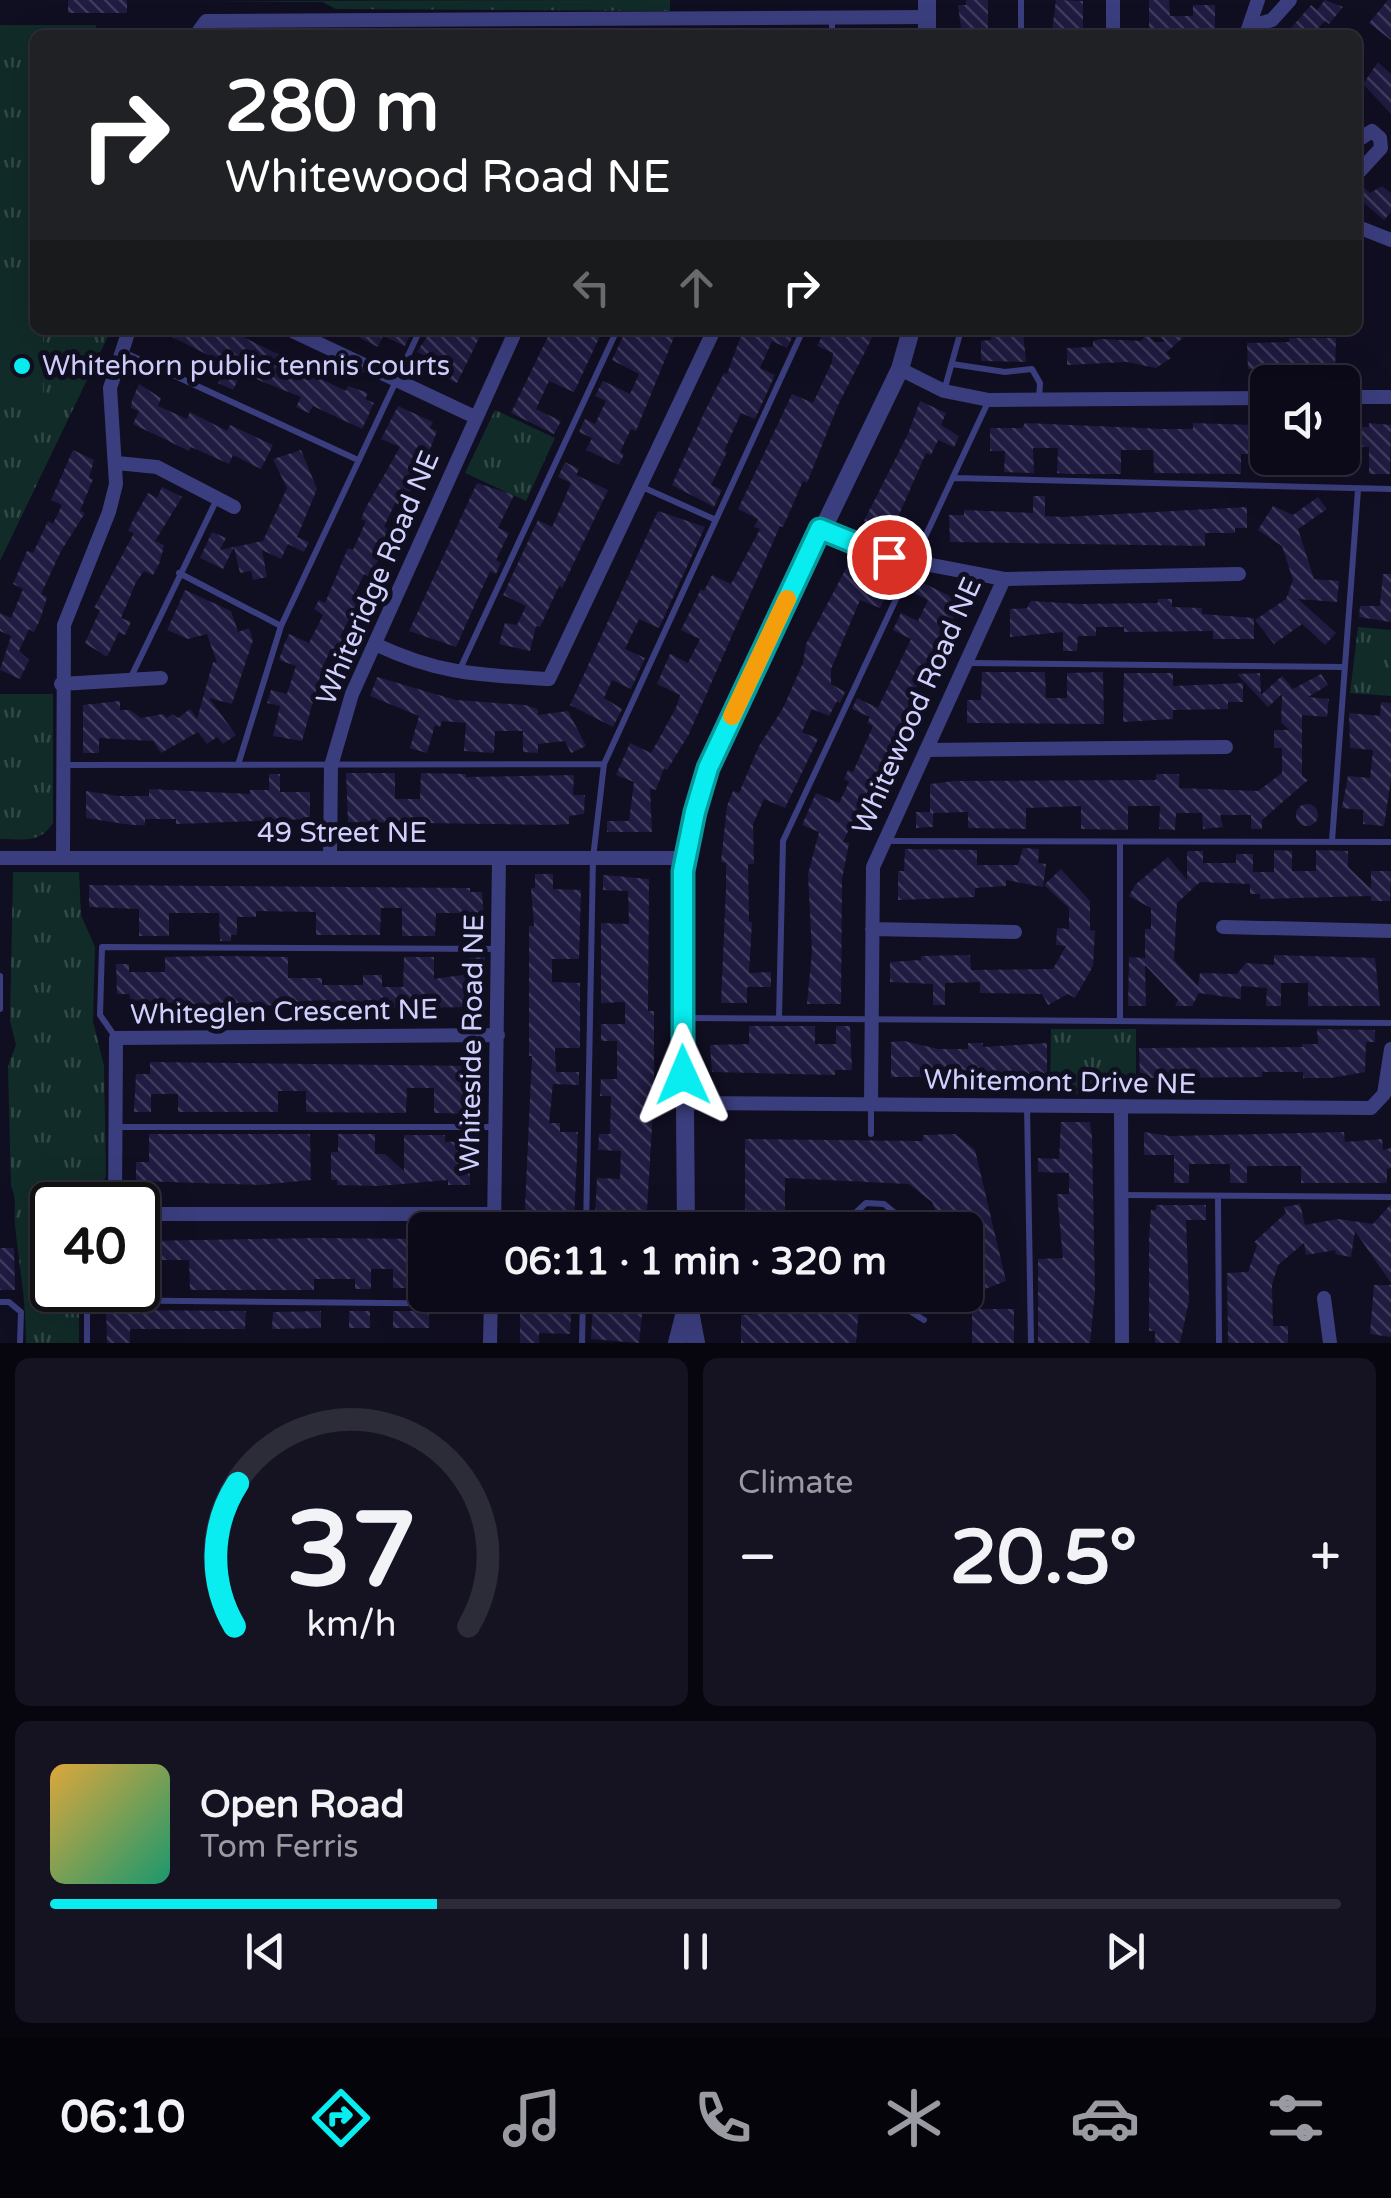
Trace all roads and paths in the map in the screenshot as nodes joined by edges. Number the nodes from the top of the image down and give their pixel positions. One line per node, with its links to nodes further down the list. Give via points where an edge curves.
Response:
1 (1020, 0): 11 (lane)
2 (1114, 0): 12 (street)
3 (1258, 0): 13 (street)
4 (1290, 0): 14 (street)
5 (927, 17): 6 (street)
6 (832, 19): 8 (street); 10 (lane)
7 (290, 28): 8 (street); 9 (street, via 206,21)
8 (578, 28)
9 (200, 30)
10 (832, 30)
11 (1021, 30)
12 (1113, 30)
13 (1249, 30)
14 (1251, 30)
15 (1362, 138): 16 (street, via 1372,132 1380,138)
16 (1362, 169)
17 (1362, 229): 18 (street)
18 (1391, 240)
19 (127, 335): 28 (street)
20 (418, 335): 31 (lane)
21 (514, 335): 38 (street, Whiteridge Road NE)
22 (614, 335): 57 (lane)
23 (712, 335): 42 (street)
24 (802, 335): 47 (lane)
25 (910, 335): 30 (street)
26 (960, 335): 29 (lane)
27 (320, 336): 31 (street)
28 (120, 350): 39 (lane); 40 (street, via 110,388)
29 (952, 364): 32 (lane); 37 (lane, via 1032,369)
30 (900, 369): 32 (street); 48 (street)
31 (396, 380): 38 (street); 39 (lane)
32 (944, 391): 36 (street)
33 (1360, 397): 34 (street)
34 (1391, 397)
35 (1250, 398): 37 (street)
36 (989, 400): 37 (street); 41 (lane)
37 (1039, 400)
38 (474, 417): 54 (street, Whiteridge Road NE)
39 (358, 460): 53 (lane)
40 (117, 463): 45 (street, via 158,468); 60 (street, via 109,512 64,625)
41 (954, 478): 44 (lane); 49 (lane)
42 (639, 486): 47 (lane); 57 (street, via 549,678)
43 (1391, 489): 44 (lane)
44 (1358, 490): 56 (lane)
45 (218, 498): 46 (street); 50 (lane)
46 (234, 506)
47 (716, 520): 63 (lane)
48 (820, 529): 49 (street, Whitewood Road NE); 76 (street, via 708,768)
49 (914, 563): 52 (street, Whitewood Road NE); 86 (lane, via 782,841)
50 (179, 573): 53 (lane); 59 (lane)
51 (1238, 574): 52 (street)
52 (1004, 579): 55 (street, Whitewood Road NE)
53 (281, 626): 65 (lane)
54 (377, 645): 57 (street); 66 (street, Whiteridge Road NE, via 352,694)
55 (964, 663): 56 (lane); 62 (street, Whitewood Road NE)
56 (1342, 666): 68 (lane)
57 (458, 674)
58 (161, 678): 59 (street)
59 (130, 680): 60 (street)
60 (61, 684): 64 (street)
61 (1226, 747): 62 (street)
62 (926, 750): 67 (street, Whitewood Road NE)
63 (604, 764): 66 (lane); 75 (lane)
64 (62, 765): 65 (lane); 72 (street)
65 (238, 765): 66 (lane)
66 (331, 766): 73 (street, Whiteridge Road NE)
67 (881, 841): 70 (lane); 78 (street, Whitewood Road NE, via 873,867)
68 (1332, 841): 69 (lane); 70 (lane)
69 (1391, 842)
70 (1120, 844): 87 (lane)
71 (0, 858): 72 (street, 49 Street NE)
72 (63, 858): 73 (street, 49 Street NE)
73 (330, 858): 74 (street, 49 Street NE)
74 (500, 858): 75 (street, 49 Street NE); 81 (street, Whiteside Road NE)
75 (593, 858): 76 (street, 49 Street NE); 104 (lane)
76 (684, 858): 85 (street)
77 (1223, 927): 79 (street)
78 (872, 929): 80 (street); 84 (street, Whitewood Road NE)
79 (1391, 931)
80 (1014, 932)
81 (500, 949): 89 (street, Whiteside Road NE); 90 (lane, via 102,947 100,1014)
82 (0, 976): 83 (lane)
83 (0, 1009)
84 (870, 1017): 86 (lane); 87 (lane); 93 (street, Whitewood Road NE)
85 (682, 1018): 86 (lane); 92 (street)
86 (779, 1018)
87 (1120, 1018): 88 (lane)
88 (1391, 1023)
89 (498, 1034): 90 (street, Whiteglen Crescent NE); 97 (street, Whiteside Road NE)
90 (116, 1038): 96 (street, Whiteglen Crescent NE)
91 (1391, 1049): 95 (street, Whitemont Drive NE, via 1384,1094 1371,1108)
92 (684, 1103): 93 (street, Whitemont Drive NE); 105 (street)
93 (870, 1104): 94 (street, Whitemont Drive NE); 98 (lane)
94 (1027, 1104): 95 (street, Whitemont Drive NE); 125 (lane)
95 (1121, 1109): 100 (street)
96 (116, 1127): 97 (lane); 99 (street, Whiteglen Crescent NE)
97 (496, 1127): 103 (street, Whiteside Road NE)
98 (871, 1134)
99 (115, 1182)
100 (1122, 1195): 101 (lane); 126 (street)
101 (1218, 1197): 102 (lane); 127 (lane)
102 (1391, 1197)
103 (494, 1212)
104 (586, 1212)
105 (686, 1212)
106 (856, 1212): 107 (lane, via 866,1203)
107 (894, 1212)
108 (160, 1214): 109 (street)
109 (408, 1214)
110 (1324, 1298): 128 (street)
111 (408, 1300): 120 (lane, via 87,1300)
112 (0, 1302): 119 (lane, via 20,1312)
113 (491, 1312): 121 (street)
114 (583, 1312): 122 (lane)
115 (684, 1312): 123 (street)
116 (690, 1312): 124 (street)
117 (911, 1312): 118 (lane)
118 (924, 1320)
119 (20, 1343)
120 (88, 1343)
121 (490, 1343)
122 (582, 1343)
123 (677, 1343)
124 (696, 1343)
125 (1030, 1343)
126 (1122, 1343)
127 (1218, 1343)
128 (1330, 1343)

